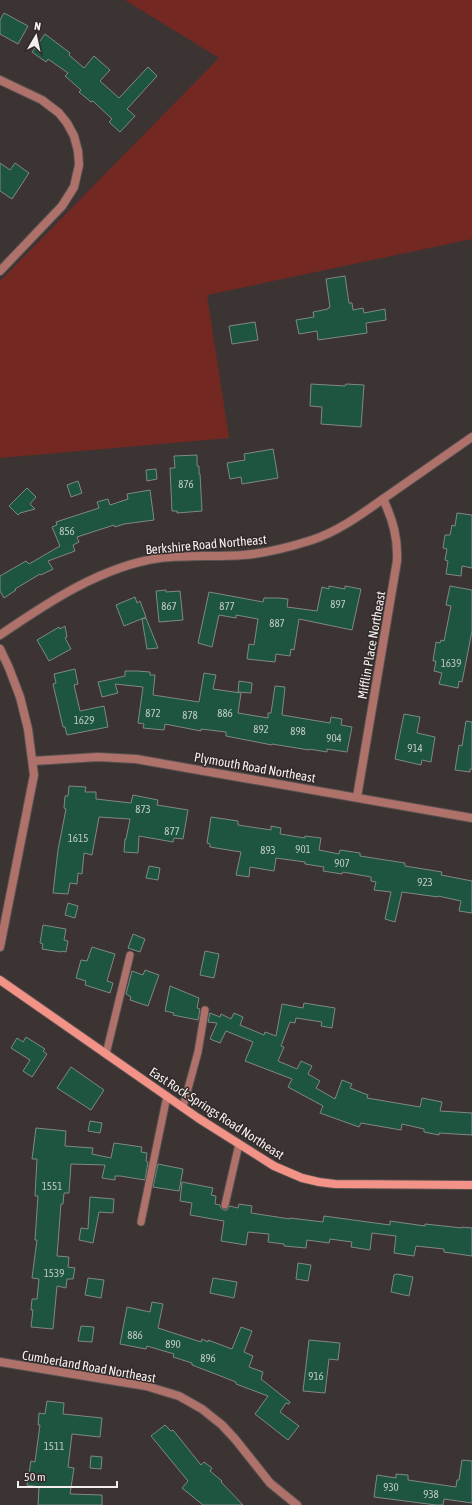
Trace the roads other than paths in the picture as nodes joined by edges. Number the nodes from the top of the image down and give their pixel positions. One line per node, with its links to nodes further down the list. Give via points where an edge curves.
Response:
1 (0, 80): 2 (street, via 42,100 59,112 74,136 79,165 74,187 62,206)
2 (0, 271)
3 (472, 437): 4 (street, Berkshire Road Northeast)
4 (383, 499): 5 (street, Berkshire Road Northeast, via 337,529 286,548 245,555 161,558 118,568 58,597); 8 (street, Mifflin Place Northeast, via 395,529 397,561)
5 (0, 634)
6 (0, 649): 7 (street, via 20,697)
7 (33, 761): 8 (street, Plymouth Road Northeast, via 98,757 136,759); 10 (street, via 34,775)
8 (357, 797): 9 (street, Plymouth Road Northeast)
9 (472, 818)
10 (0, 948)
11 (130, 955): 14 (lane)
12 (0, 980): 14 (street, East Rock Springs Road Northeast)
13 (205, 1010): 16 (lane, via 198,1052)
14 (106, 1054): 15 (street, East Rock Springs Road Northeast)
15 (167, 1096): 16 (street, East Rock Springs Road Northeast); 20 (lane)
16 (183, 1107): 17 (street, East Rock Springs Road Northeast)
17 (240, 1144): 18 (street, East Rock Springs Road Northeast, via 274,1166 319,1182); 19 (lane)
18 (472, 1186)
19 (225, 1205)
20 (141, 1222)
21 (0, 1362): 22 (street, Cumberland Road Northeast, via 146,1386 179,1396 202,1409 222,1425 270,1483)
22 (297, 1505)

